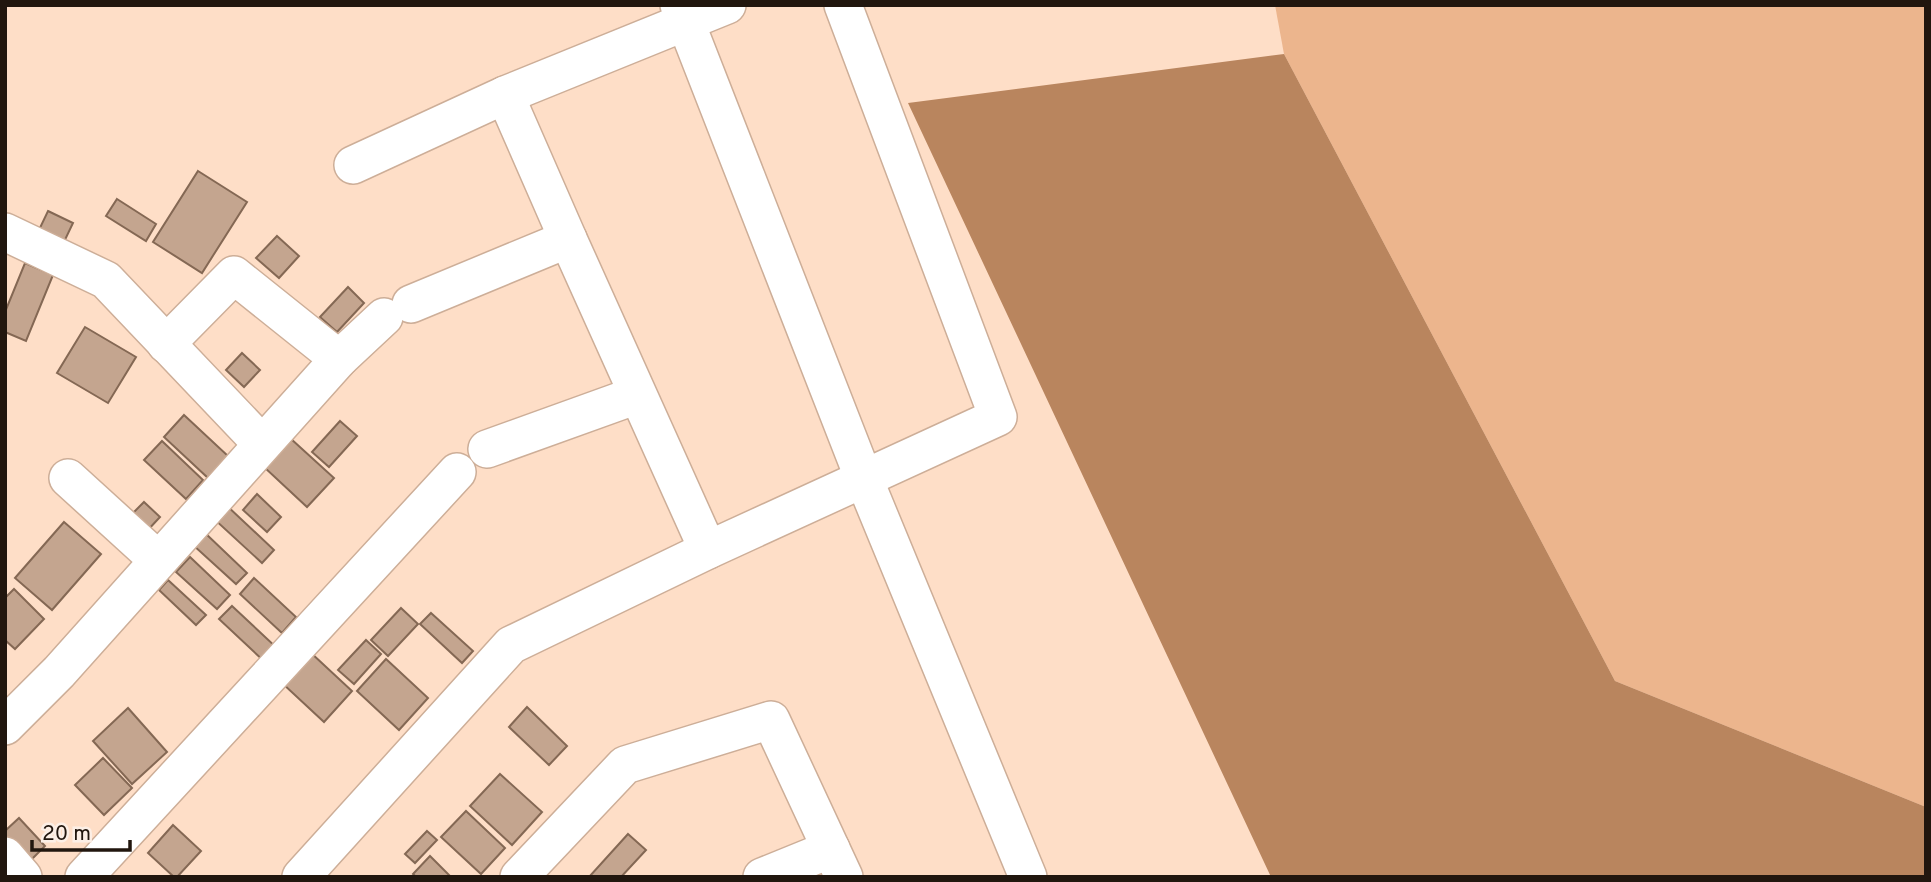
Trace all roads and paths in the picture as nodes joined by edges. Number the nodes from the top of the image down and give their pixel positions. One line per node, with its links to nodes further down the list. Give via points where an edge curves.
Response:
1 (727, 5): 3 (street)
2 (843, 5): 15 (street, via 999,417)
3 (683, 13): 4 (street); 15 (street)
4 (505, 95): 5 (street); 7 (street)
5 (353, 165)
6 (5, 232): 8 (street, via 106,279)
7 (568, 239): 9 (street, via 398,310); 10 (street)
8 (166, 344): 9 (street, via 234,275); 11 (street)
9 (339, 359): 11 (street)
10 (637, 395): 12 (street); 16 (street)
11 (262, 444): 17 (street)
12 (486, 449)
13 (457, 472): 22 (street)
14 (68, 478): 17 (street)
15 (864, 479): 16 (street); 26 (street)
16 (708, 550): 23 (street, via 511,645)
17 (158, 561): 18 (street)
18 (5, 726)
19 (5, 856): 21 (street)
20 (838, 863): 24 (street, via 771,720 625,765); 25 (street)
21 (23, 877)
22 (84, 877)
23 (301, 877)
24 (519, 877)
25 (762, 877)
26 (1028, 877)

